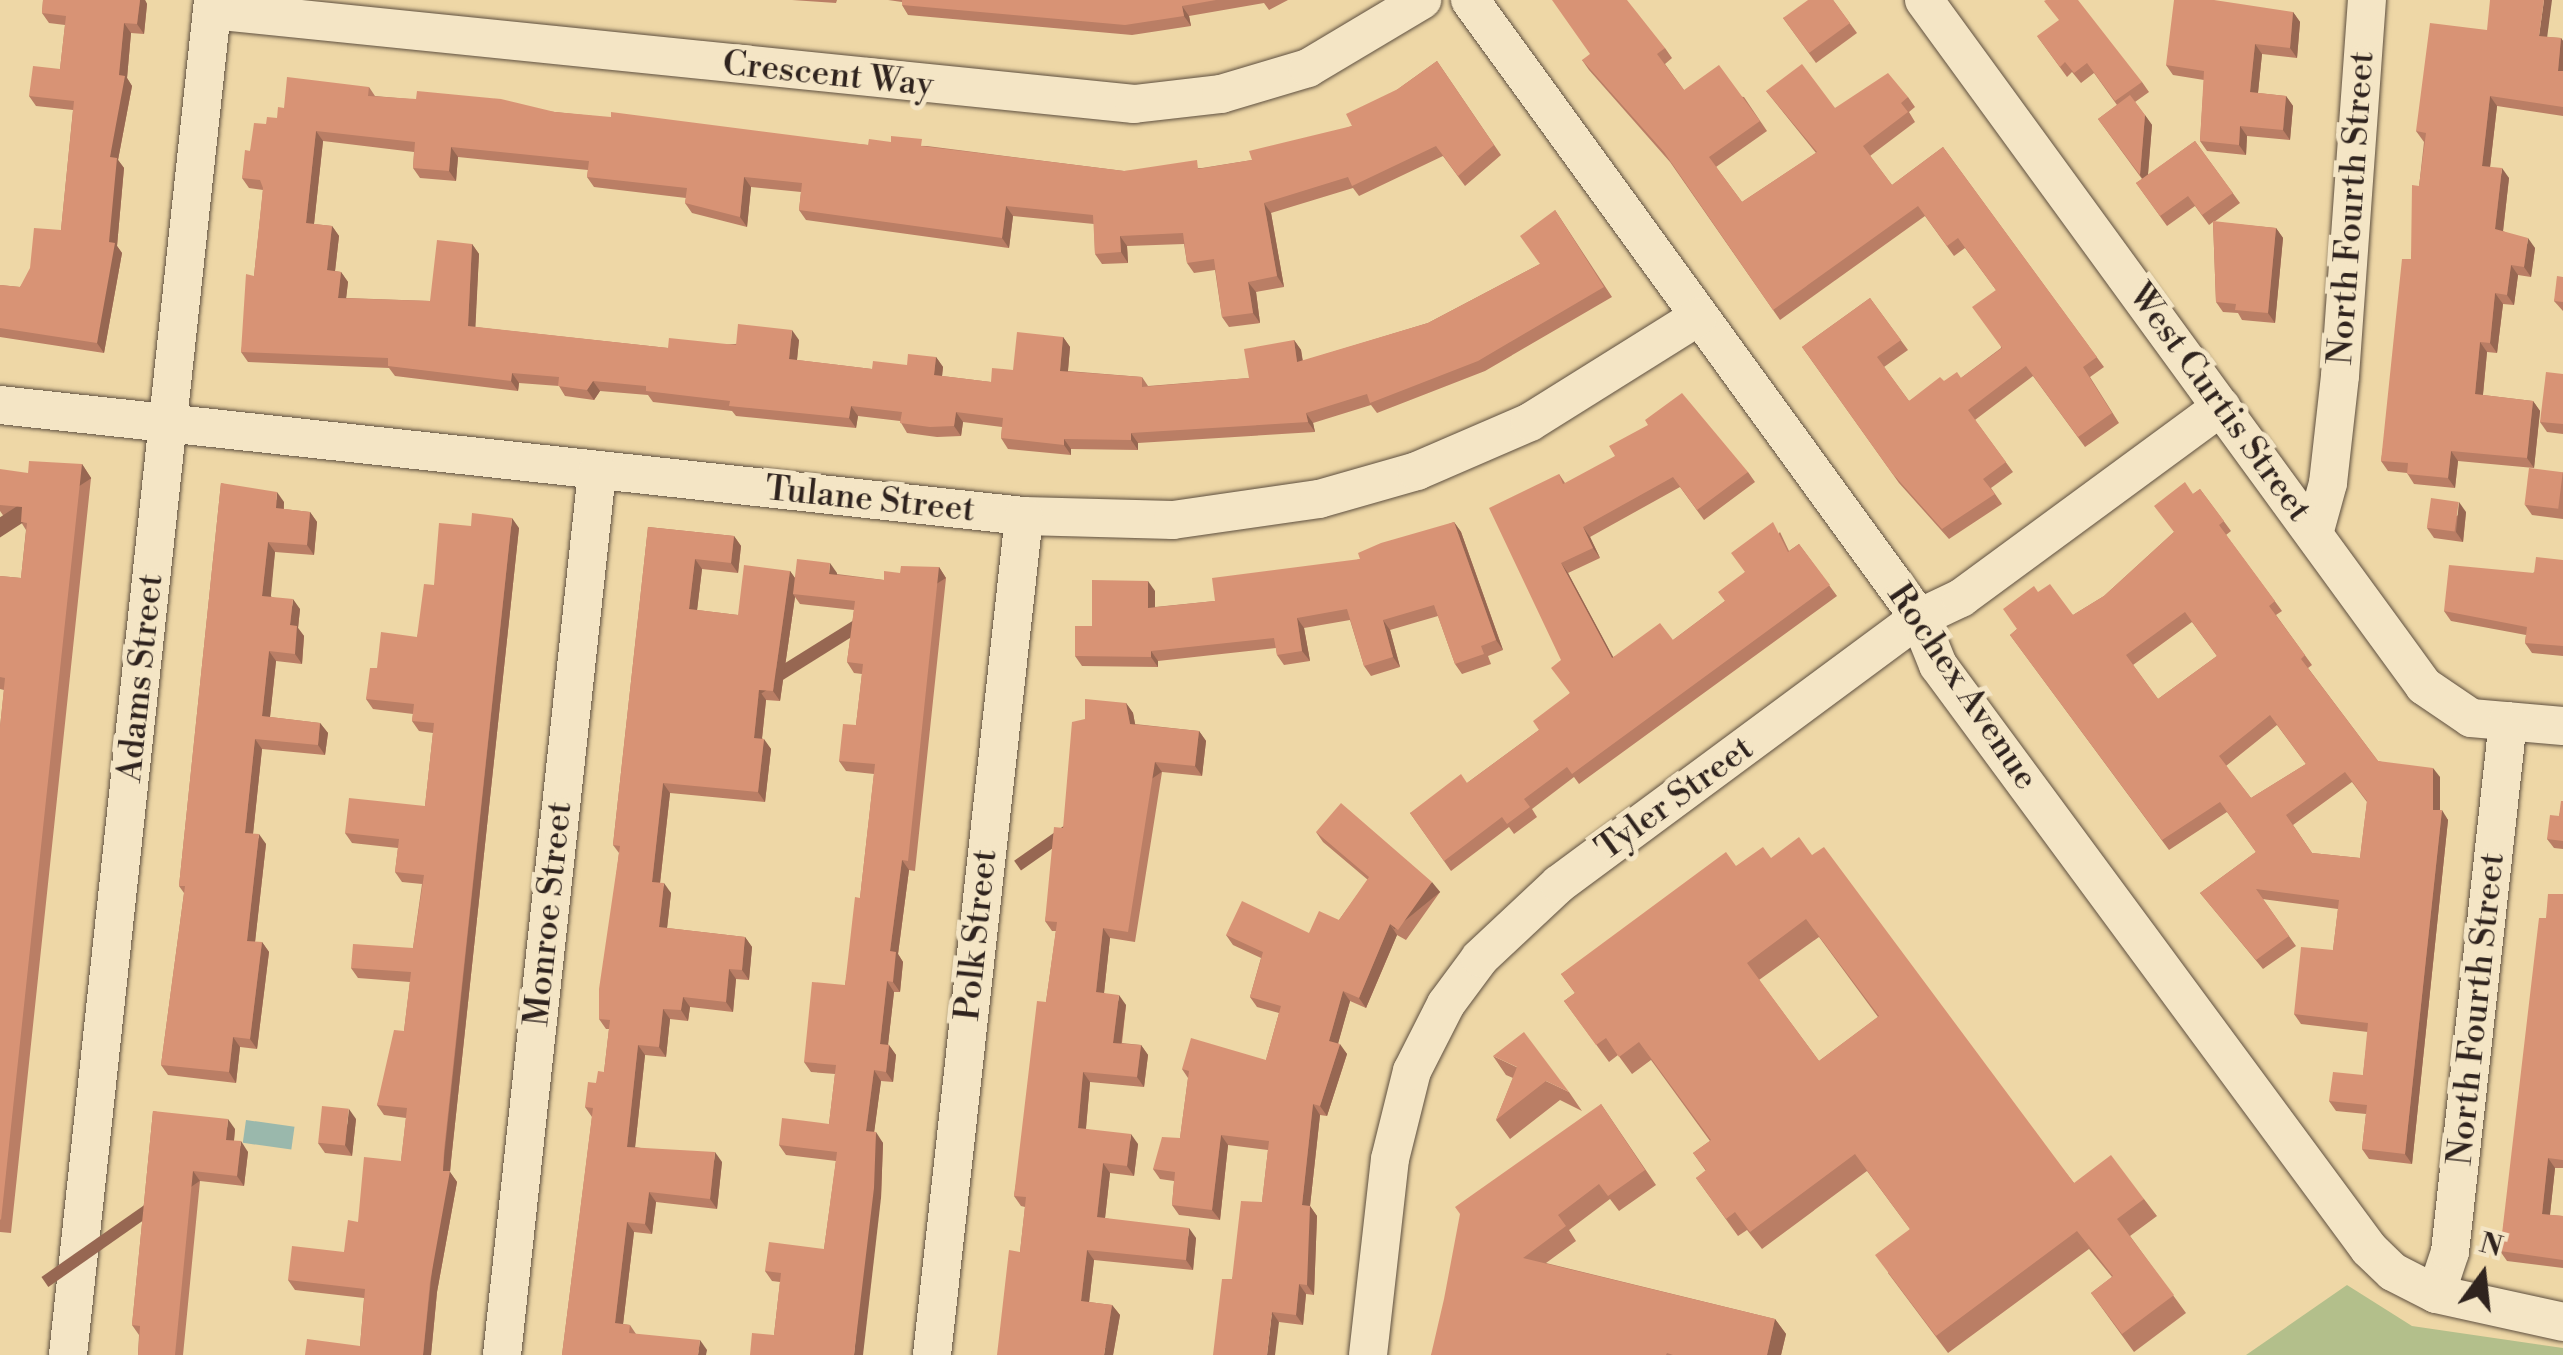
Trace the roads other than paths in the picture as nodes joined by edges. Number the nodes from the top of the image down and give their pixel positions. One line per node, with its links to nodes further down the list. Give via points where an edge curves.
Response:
1 (1422, 0): 5 (street, Crescent Way, via 1337,55 1293,73 1221,94 1134,104)
2 (1470, 0): 6 (street, Rochex Avenue)
3 (1924, 0): 8 (street, West Curtis Street)
4 (2367, 0): 12 (street, North Fourth Street, via 2338,394 2328,483)
5 (213, 5): 9 (street, Adams Street)
6 (1698, 317): 11 (street, Tulane Street, via 1530,422 1366,486 1215,517); 13 (street, Rochex Avenue)
7 (0, 405): 9 (street, Tulane Street)
8 (2222, 407): 12 (street, West Curtis Street); 13 (street, Tyler Street, via 1961,598)
9 (169, 424): 10 (street, Tulane Street); 18 (street, Adams Street)
10 (597, 472): 11 (street, Tulane Street); 19 (street, Monroe Street)
11 (1024, 516): 20 (street, Polk Street)
12 (2314, 534): 14 (street, West Curtis Street, via 2434,697 2471,718)
13 (1919, 618): 16 (street, Rochex Avenue, via 1938,665 2368,1249 2393,1272); 21 (street, Tyler Street, via 1559,884 1480,958 1446,1004 1412,1070 1390,1159)
14 (2508, 721): 15 (street, West Curtis Street); 16 (street, North Fourth Street, via 2450,1252)
15 (2563, 726)
16 (2436, 1294): 17 (street, Rochex Avenue)
17 (2563, 1322)
18 (68, 1355)
19 (502, 1355)
20 (932, 1355)
21 (1368, 1355)

